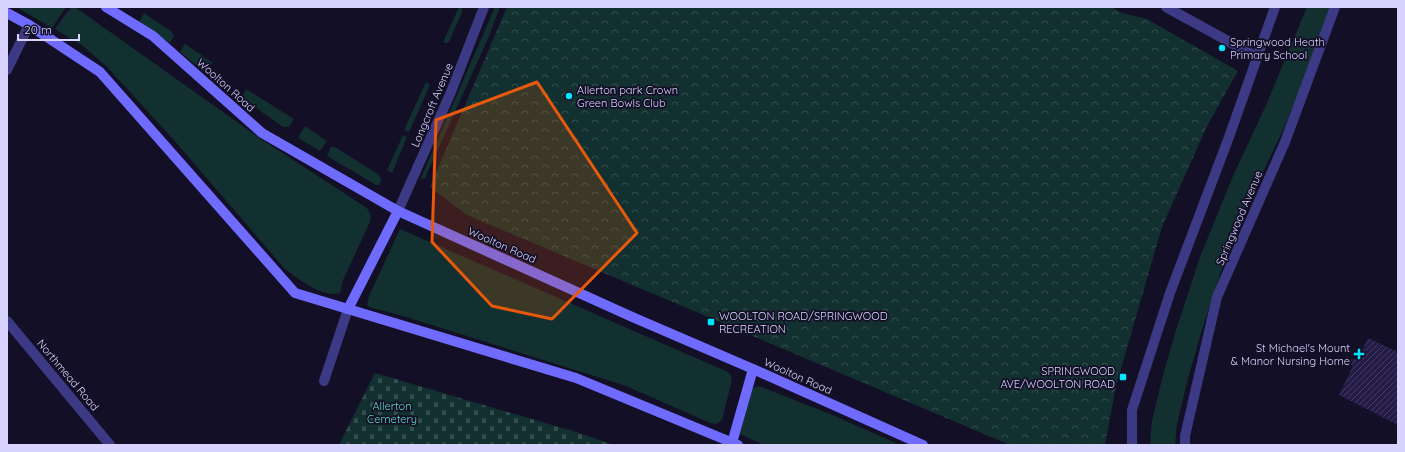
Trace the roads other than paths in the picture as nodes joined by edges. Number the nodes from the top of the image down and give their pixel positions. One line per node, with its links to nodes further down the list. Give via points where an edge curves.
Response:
1 (106, 7): 10 (main road, Woolton Road, via 153,36 262,133)
2 (484, 7): 10 (street, Longcroft Avenue, via 451,92)
3 (1166, 7): 8 (street)
4 (1275, 7): 8 (street)
5 (1335, 7): 19 (street, Springwood Avenue, via 1285,142 1218,297)
6 (7, 13): 7 (main road)
7 (29, 25): 9 (street); 11 (main road, via 100,72 295,293)
8 (1257, 57): 18 (street, via 1170,293 1139,388 1132,410)
9 (7, 70)
10 (398, 211): 11 (main road); 13 (main road, Woolton Road)
11 (348, 309): 14 (street); 15 (main road, via 576,378)
12 (7, 321): 16 (street, Northmead Road)
13 (754, 369): 15 (main road); 17 (main road, Woolton Road)
14 (324, 381)
15 (734, 444)
16 (110, 445)
17 (924, 445)
18 (1132, 445)
19 (1185, 445)

